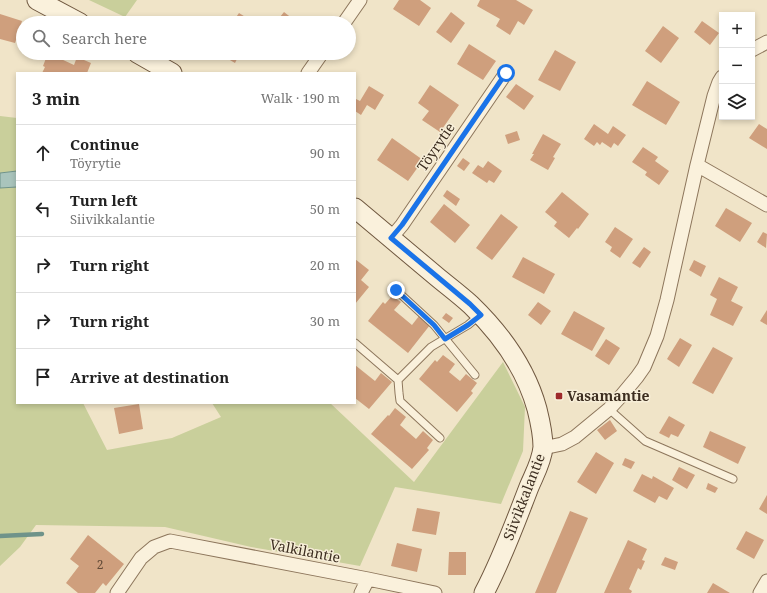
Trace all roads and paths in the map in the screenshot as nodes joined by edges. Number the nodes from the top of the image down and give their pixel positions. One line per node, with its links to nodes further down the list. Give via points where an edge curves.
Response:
1 (37, 0): 3 (main road)
2 (360, 0): 4 (street)
3 (67, 16)
4 (349, 16)
5 (767, 42): 6 (street)
6 (755, 48)
7 (149, 60): 9 (main road)
8 (317, 60): 10 (street)
9 (170, 72)
10 (309, 72)
11 (506, 73): 16 (street, Töyrytie)
12 (719, 82): 13 (street)
13 (697, 165): 14 (street); 23 (street, via 657,336 637,377)
14 (767, 206)
15 (356, 209): 16 (main road, Siivikkalantie)
16 (391, 238): 18 (main road, Siivikkalantie)
17 (396, 290): 19 (lane, via 434,325)
18 (481, 315): 19 (lane); 25 (main road, Siivikkalantie, via 511,352 525,378 540,422)
19 (445, 339): 21 (lane); 22 (lane, via 431,346)
20 (356, 344): 22 (lane)
21 (475, 375)
22 (398, 380): 24 (lane, via 400,401)
23 (609, 409): 25 (street, via 562,444); 26 (lane, via 645,441)
24 (440, 438)
25 (543, 448): 32 (main road, Siivikkalantie, via 515,523)
26 (733, 479)
27 (368, 579): 29 (street, Valkilantie, via 170,541 154,546 141,558); 30 (street); 31 (street, Valkilantie)
28 (767, 581): 33 (street)
29 (117, 593)
30 (361, 593)
31 (435, 593)
32 (484, 593)
33 (760, 593)

